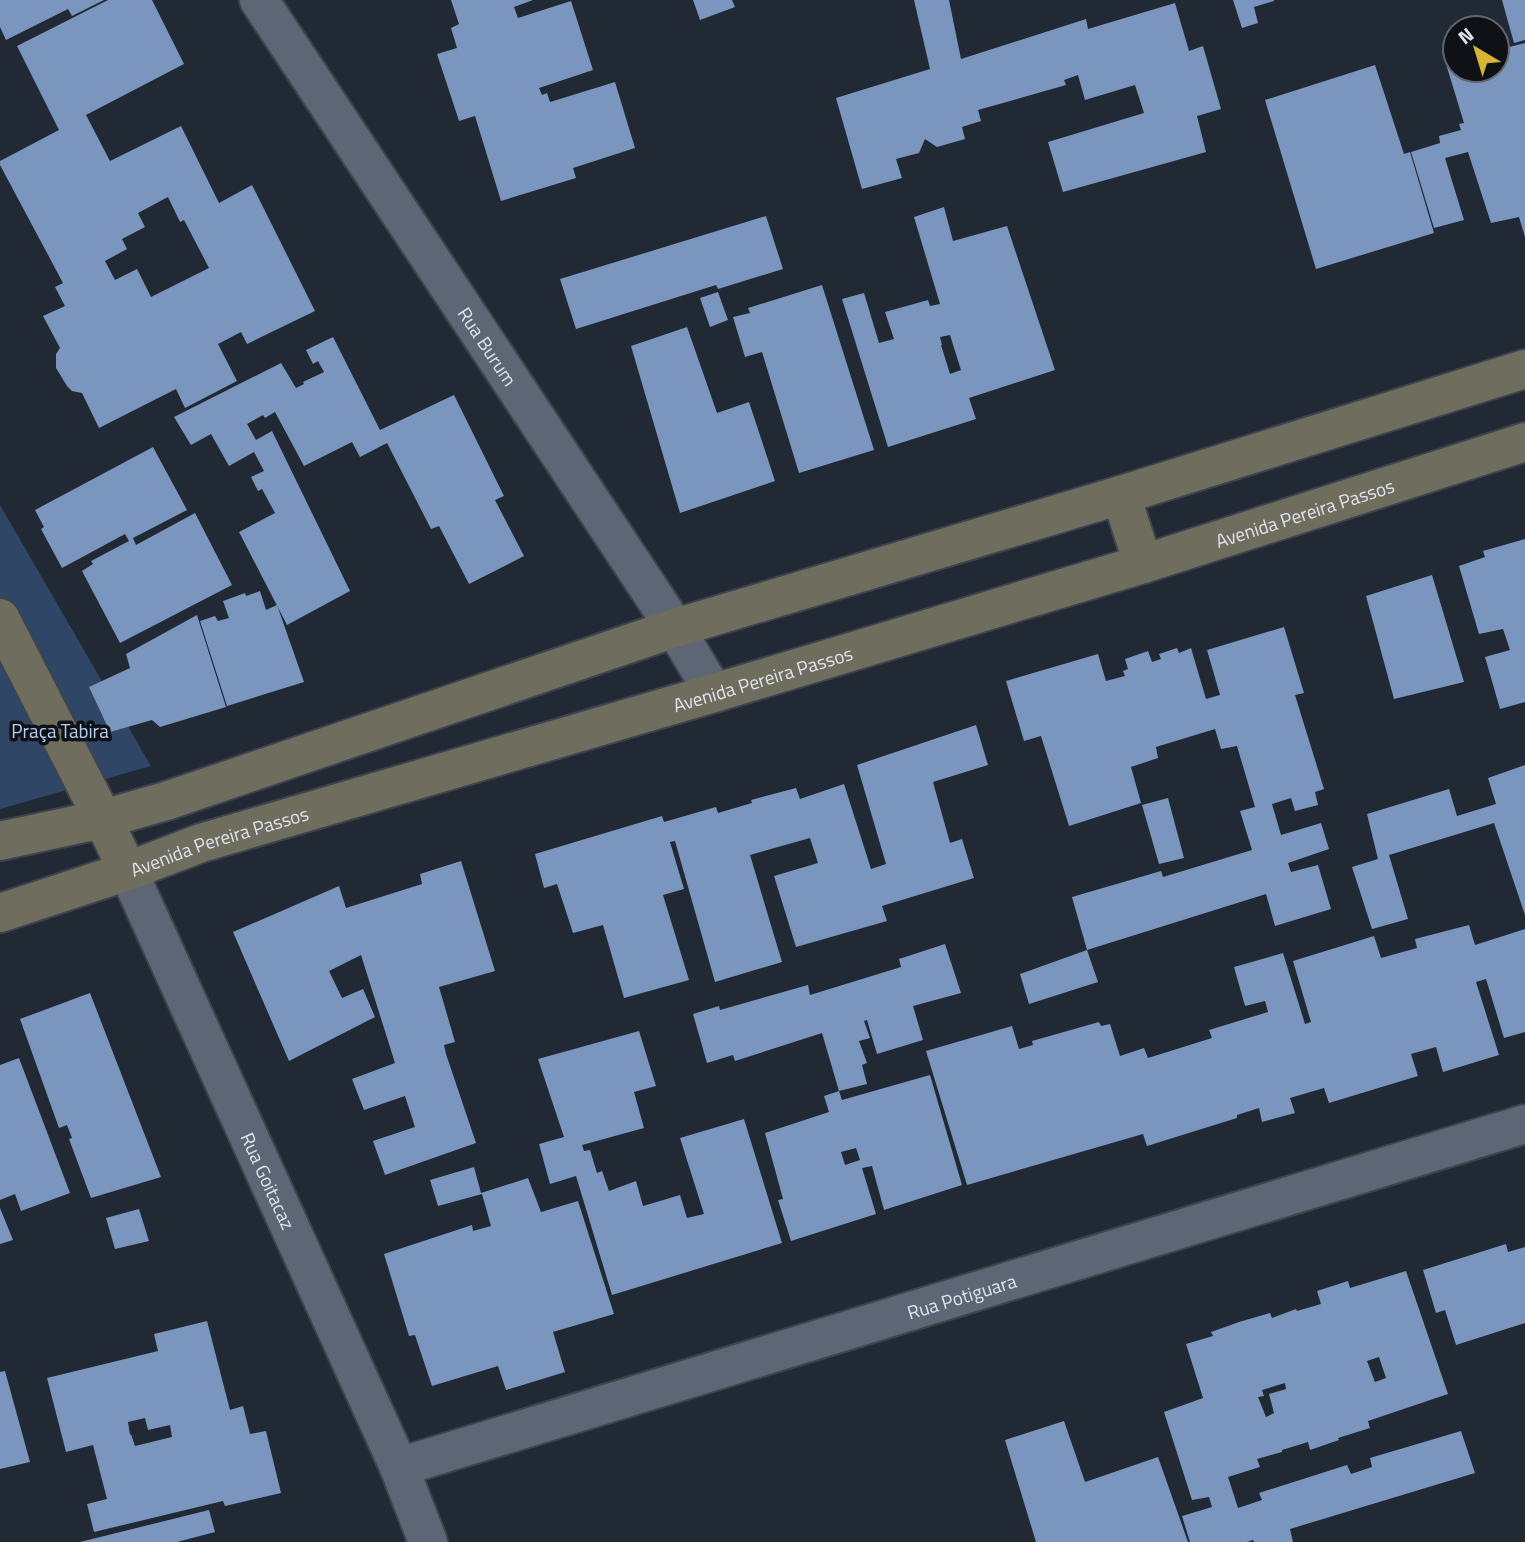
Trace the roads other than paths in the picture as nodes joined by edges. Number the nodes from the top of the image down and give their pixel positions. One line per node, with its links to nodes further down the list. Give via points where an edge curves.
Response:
1 (258, 0): 7 (street, Rua Burum)
2 (1525, 369): 4 (main road)
3 (1525, 442): 5 (main road, Avenida Pereira Passos)
4 (1121, 495): 5 (main road); 7 (main road)
5 (1143, 564): 8 (main road, Avenida Pereira Passos)
6 (0, 618): 9 (main road)
7 (675, 628): 8 (street, Rua Burum); 9 (main road)
8 (714, 693): 11 (main road, Avenida Pereira Passos, via 201,843)
9 (103, 819): 10 (main road); 11 (main road, Rua Goitacaz)
10 (0, 841)
11 (128, 871): 12 (main road, Avenida Pereira Passos); 14 (street, Rua Goitacaz)
12 (0, 913)
13 (1525, 1124): 14 (street, Rua Potiguara)
14 (399, 1467): 15 (street, Rua Goitacaz)
15 (428, 1542)

